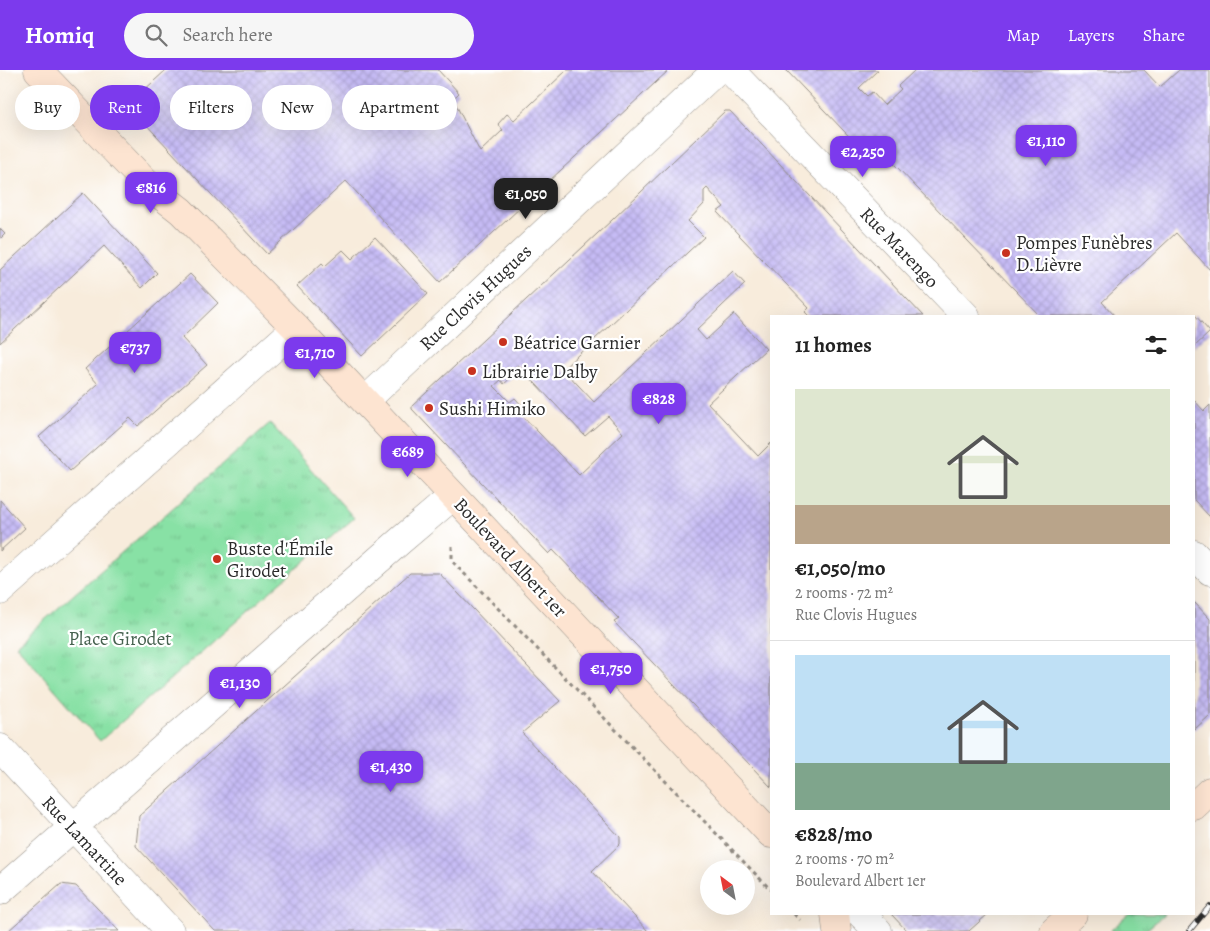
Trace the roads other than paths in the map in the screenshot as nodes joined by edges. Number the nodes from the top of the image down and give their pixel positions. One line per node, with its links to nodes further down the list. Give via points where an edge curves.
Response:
1 (38, 70): 5 (main road, Boulevard Albert 1er, via 149,186 181,210)
2 (717, 70): 6 (street, Rue Clovis Hugues)
3 (730, 70): 4 (street, Rue Marengo)
4 (965, 315)
5 (296, 328): 6 (main road, Boulevard Albert 1er); 10 (street)
6 (365, 400): 7 (main road, Boulevard Albert 1er)
7 (453, 496): 14 (street); 15 (main road, Boulevard Albert 1er)
8 (1195, 555): 9 (street)
9 (1210, 571)
10 (0, 591)
11 (0, 748): 14 (street, Rue Lamartine)
12 (1210, 791): 13 (main road)
13 (1195, 805)
14 (72, 827): 16 (street); 20 (street, Rue Lamartine)
15 (770, 833)
16 (0, 891)
17 (835, 915): 21 (main road)
18 (862, 915): 22 (street)
19 (1072, 915): 23 (main road)
20 (170, 931)
21 (837, 931)
22 (878, 931)
23 (1054, 931)

